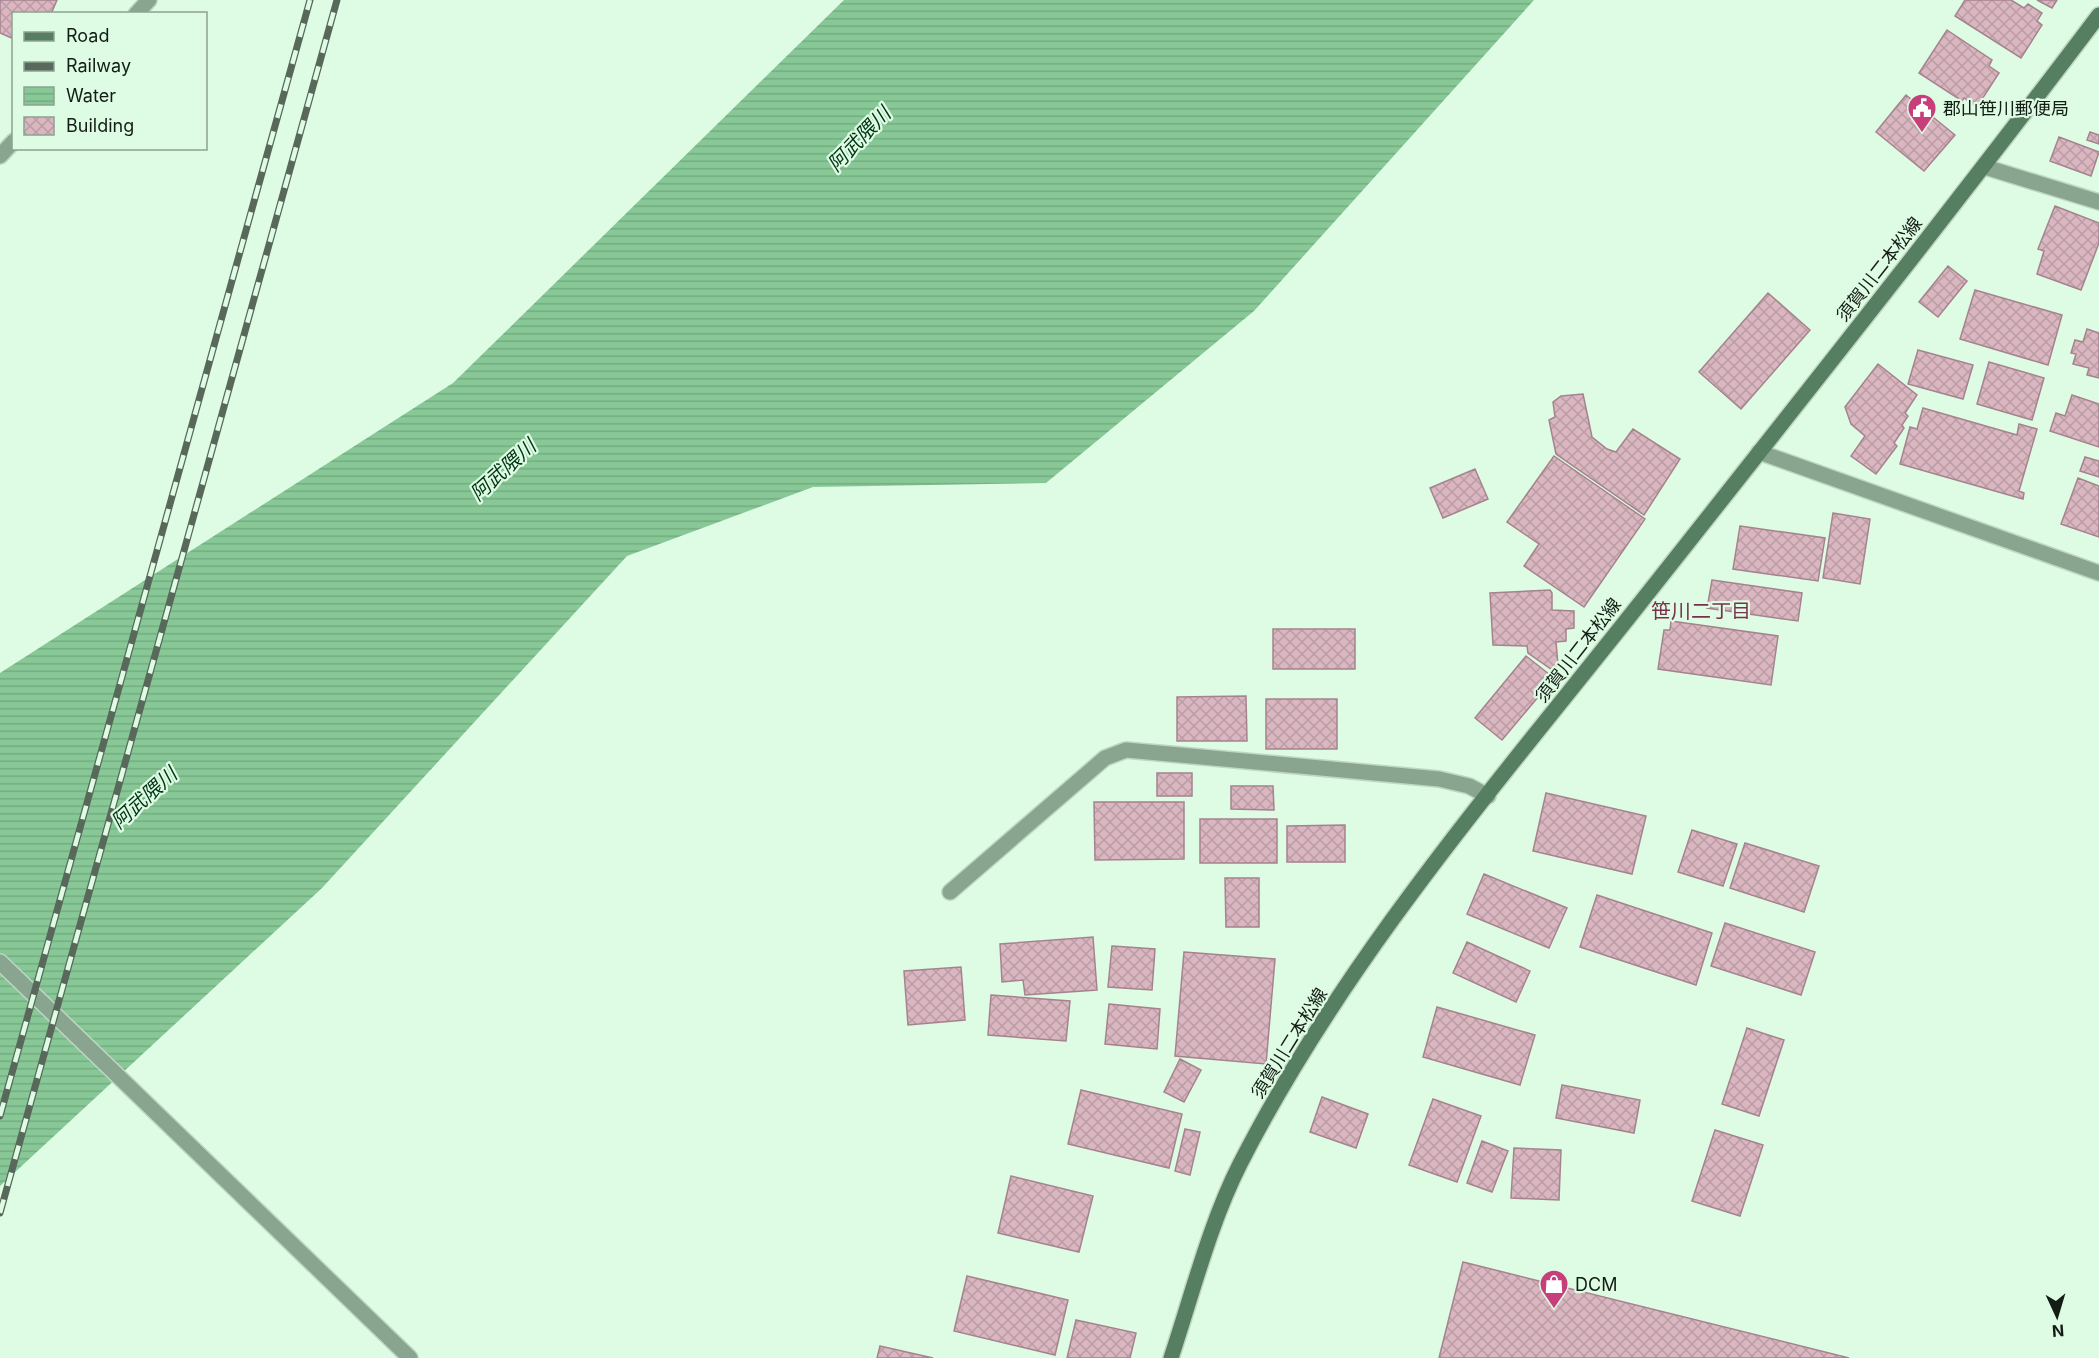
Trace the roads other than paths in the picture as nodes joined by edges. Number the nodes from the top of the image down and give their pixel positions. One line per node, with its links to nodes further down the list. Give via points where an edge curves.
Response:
1 (149, 0): 2 (street)
2 (138, 12)
3 (2099, 15): 6 (main road, 須賀川二本松線)
4 (12, 143): 5 (street)
5 (0, 156)
6 (1985, 167): 7 (street); 8 (main road, 須賀川二本松線)
7 (2099, 202)
8 (1759, 452): 9 (street); 10 (main road, 須賀川二本松線)
9 (2099, 573)
10 (1488, 796): 11 (street, via 1469,786 1439,779 1126,750 1105,758); 14 (main road, 須賀川二本松線, via 1400,908 1294,1066 1238,1168)
11 (950, 892)
12 (0, 962): 13 (street)
13 (410, 1358)
14 (1172, 1358)

